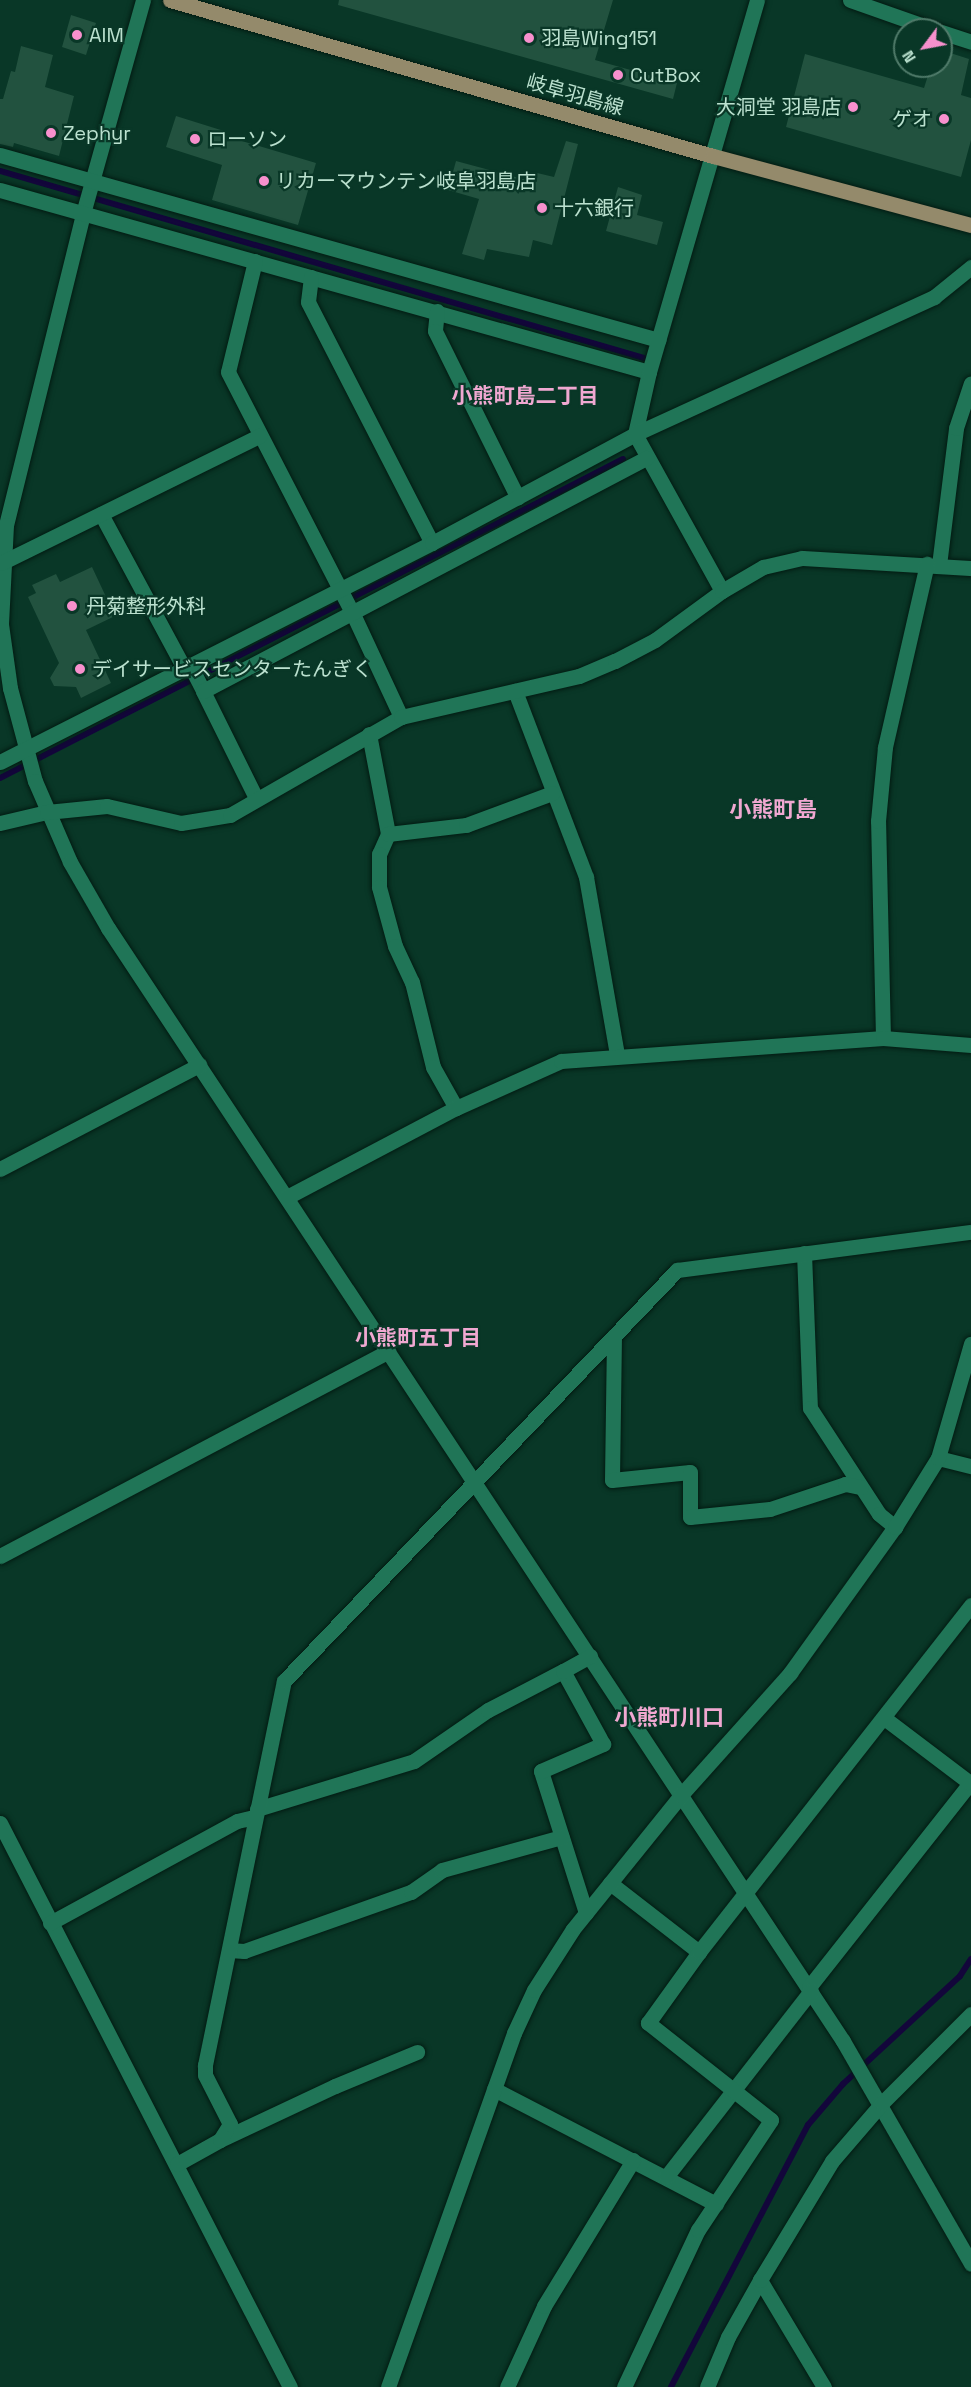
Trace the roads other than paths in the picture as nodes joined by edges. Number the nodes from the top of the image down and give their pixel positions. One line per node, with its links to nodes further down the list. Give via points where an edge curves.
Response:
1 (143, 0): 10 (street)
2 (170, 0): 9 (main road, 岐阜羽島線)
3 (757, 0): 9 (street)
4 (850, 0): 5 (street)
5 (901, 18)
6 (953, 36): 7 (street)
7 (971, 42)
8 (0, 155): 10 (street)
9 (713, 156): 13 (main road, 岐阜羽島線); 18 (street)
10 (92, 181): 12 (street); 18 (street)
11 (0, 190): 12 (street)
12 (82, 214): 14 (street); 26 (street)
13 (971, 225)
14 (255, 261): 16 (street); 22 (street, via 228,372)
15 (971, 267): 21 (street, via 934,297)
16 (311, 277): 17 (street); 28 (street, via 308,302)
17 (437, 311): 19 (street); 24 (street, via 435,331)
18 (658, 340): 19 (street)
19 (649, 372): 21 (street)
20 (971, 383): 30 (street, via 956,428)
21 (634, 434): 23 (street); 24 (street)
22 (259, 436): 25 (street); 33 (street)
23 (646, 458): 27 (street); 32 (street)
24 (518, 498): 27 (street)
25 (101, 514): 29 (street); 34 (street)
26 (3, 524): 29 (street)
27 (488, 528): 28 (street); 33 (street)
28 (432, 543): 33 (street)
29 (2, 563): 38 (street, via 1,624)
30 (933, 565): 31 (street); 32 (street, via 801,558 763,567); 45 (street, via 885,747 879,821)
31 (971, 568)
32 (722, 591): 35 (street, via 655,640 615,661 579,676)
33 (346, 602): 34 (street); 34 (street); 36 (street)
34 (194, 676): 38 (street); 41 (street)
35 (514, 692): 36 (street); 40 (street)
36 (401, 717): 37 (street)
37 (369, 734): 41 (street); 44 (street)
38 (25, 748): 39 (street); 42 (street)
39 (0, 762)
40 (552, 793): 44 (street, via 466,825); 47 (street, via 586,877)
41 (256, 798): 42 (street, via 230,815 181,823 107,806)
42 (47, 812): 43 (street); 48 (street, via 108,928)
43 (0, 823)
44 (388, 834): 49 (street, via 379,854 379,887 395,946 412,982 433,1067)
45 (883, 1038): 46 (street); 47 (street)
46 (971, 1045)
47 (617, 1054): 49 (street, via 561,1061)
48 (199, 1065): 50 (street); 51 (street)
49 (456, 1108): 51 (street)
50 (0, 1169)
51 (287, 1197): 56 (street)
52 (971, 1232): 53 (street)
53 (804, 1253): 54 (street, via 677,1270); 60 (street, via 810,1408)
54 (614, 1336): 59 (street); 60 (street, via 612,1480 690,1472 690,1517 770,1509 845,1485)
55 (971, 1344): 57 (street)
56 (388, 1351): 59 (street); 62 (street)
57 (938, 1458): 58 (street); 61 (street)
58 (971, 1466)
59 (475, 1481): 64 (street); 68 (street, via 284,1681)
60 (861, 1487): 61 (street, via 879,1514)
61 (895, 1527): 67 (street, via 790,1673)
62 (0, 1556)
63 (971, 1605): 66 (street)
64 (590, 1656): 65 (street); 67 (street)
65 (563, 1671): 68 (street, via 488,1710 414,1761); 70 (street, via 603,1744 540,1771)
66 (884, 1718): 72 (street); 77 (street, via 970,1783)
67 (681, 1795): 71 (street); 72 (street)
68 (256, 1813): 74 (street); 75 (street)
69 (0, 1823): 74 (street)
70 (562, 1837): 73 (street); 75 (street, via 442,1870 411,1892 244,1951)
71 (610, 1883): 73 (street); 76 (street)
72 (747, 1894): 76 (street); 77 (street)
73 (586, 1913): 80 (street, via 534,1990)
74 (50, 1923): 85 (street)
75 (229, 1950): 83 (street, via 205,2065 205,2075 230,2124)
76 (699, 1952): 81 (street, via 648,2023)
77 (810, 1989): 81 (street); 82 (street)
78 (971, 2014): 82 (street)
79 (417, 2052): 83 (street)
80 (494, 2089): 84 (street); 91 (street)
81 (735, 2091): 86 (street); 87 (street, via 771,2120)
82 (879, 2098): 88 (street); 89 (street, via 832,2161)
83 (220, 2140): 85 (street)
84 (633, 2160): 86 (street); 92 (street, via 544,2306)
85 (177, 2164): 90 (street)
86 (666, 2177): 87 (street)
87 (716, 2204): 93 (street, via 699,2230)
88 (971, 2264)
89 (760, 2280): 94 (street, via 728,2337); 95 (street)
90 (290, 2387)
91 (388, 2387)
92 (507, 2387)
93 (624, 2387)
94 (707, 2387)
95 (824, 2387)

